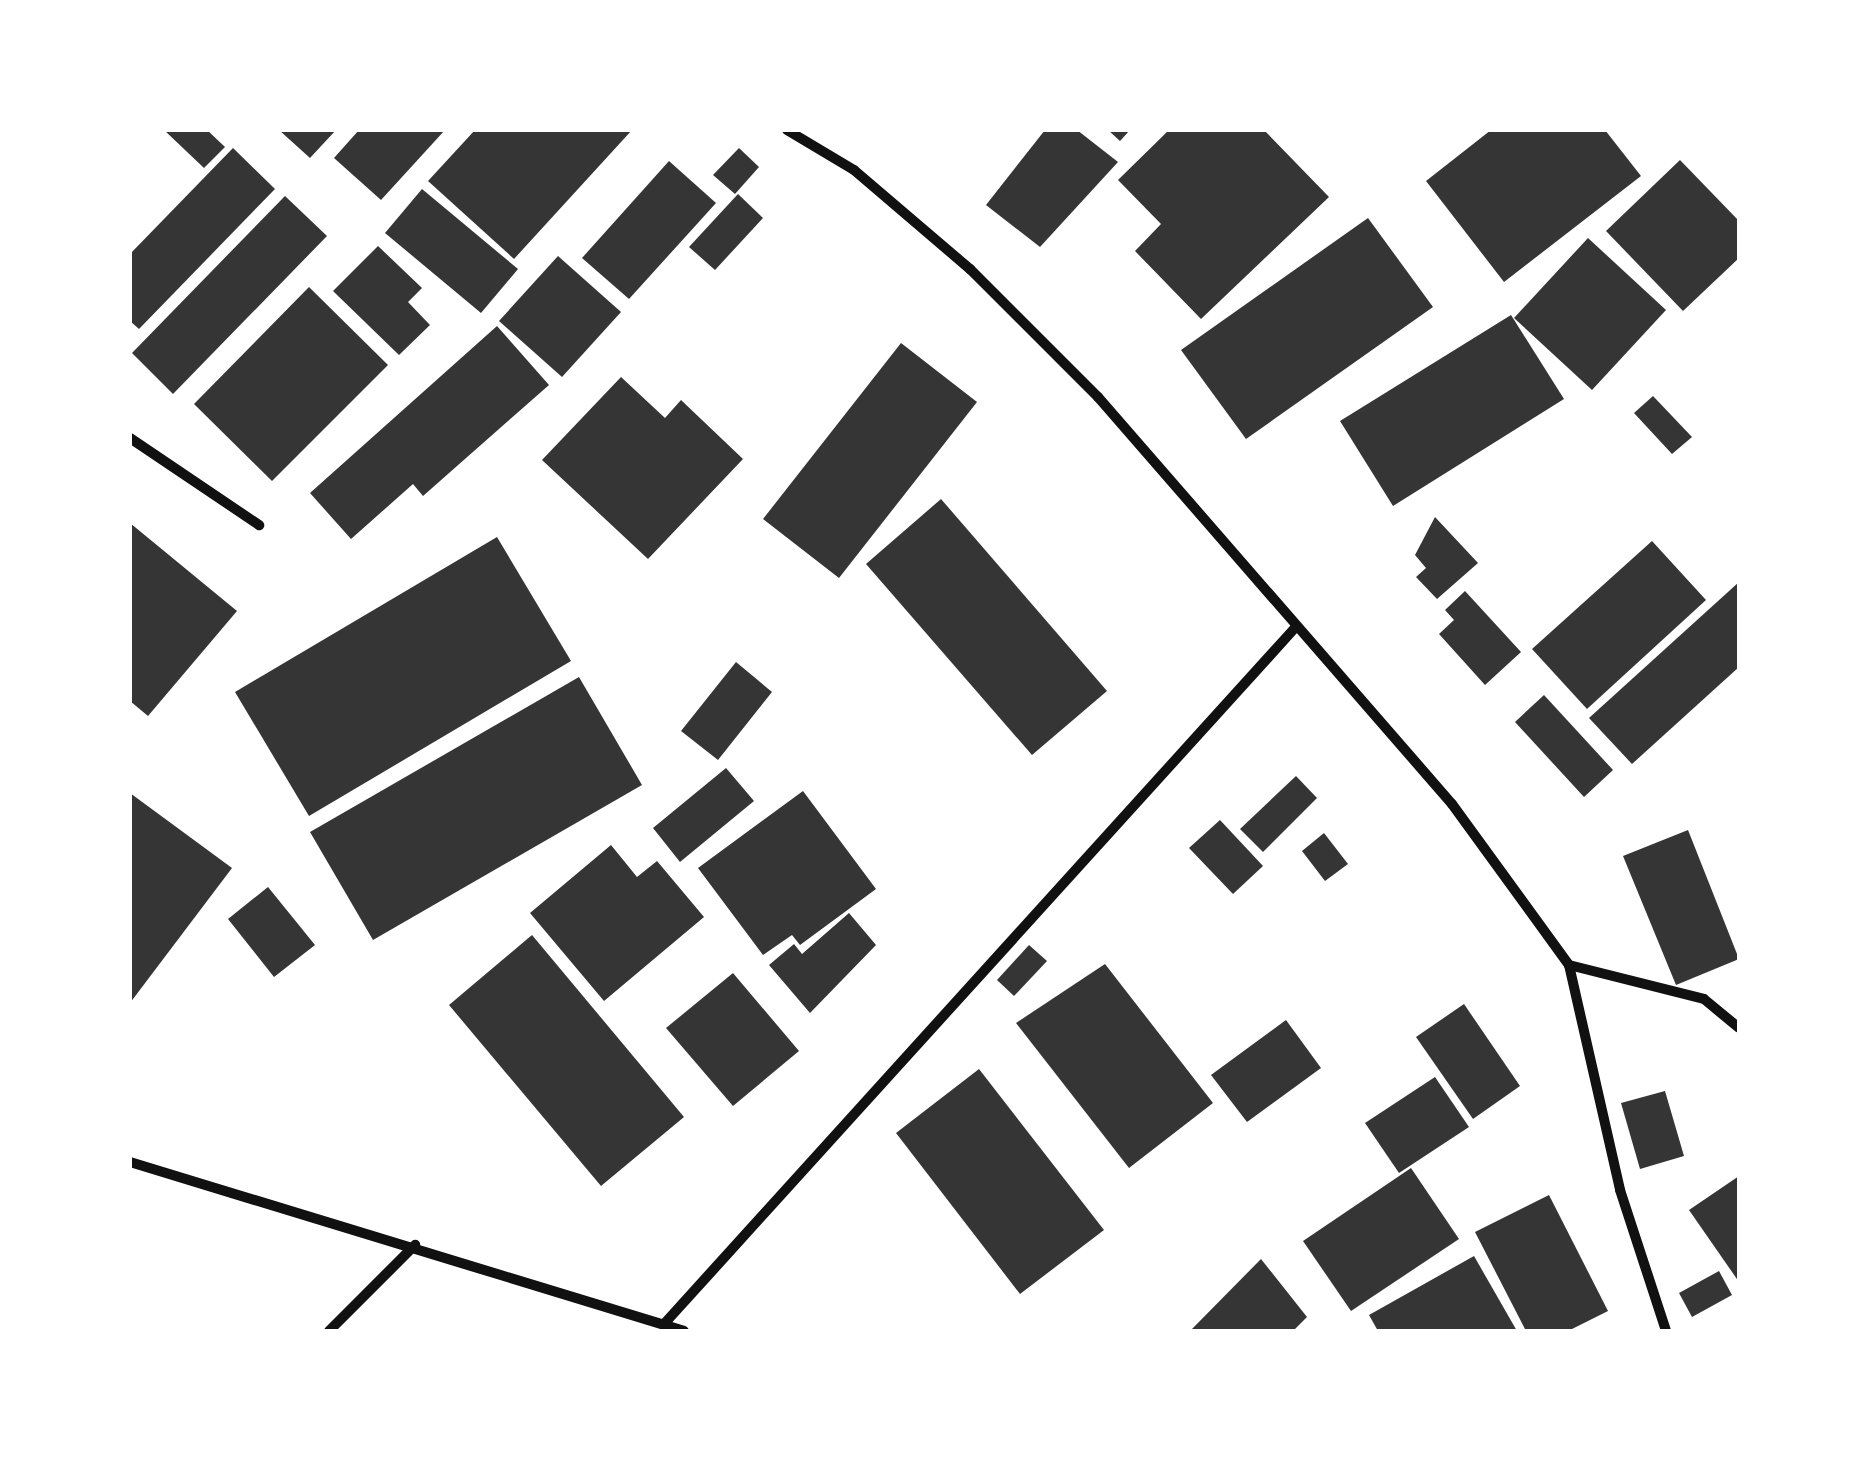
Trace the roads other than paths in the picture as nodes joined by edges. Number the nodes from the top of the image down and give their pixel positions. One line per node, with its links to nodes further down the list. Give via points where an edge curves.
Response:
1 (787, 130): 4 (street, via 854,170 983,282 1098,397)
2 (130, 438): 3 (street)
3 (259, 525)
4 (1294, 629): 5 (street, via 1452,804); 9 (street)
5 (1570, 965): 6 (street, via 1704,999); 12 (street, via 1620,1190)
6 (1739, 1028)
7 (130, 1162): 8 (street)
8 (415, 1245): 9 (street); 10 (street)
9 (664, 1324): 11 (street)
10 (330, 1331)
11 (684, 1331)
12 (1666, 1331)

